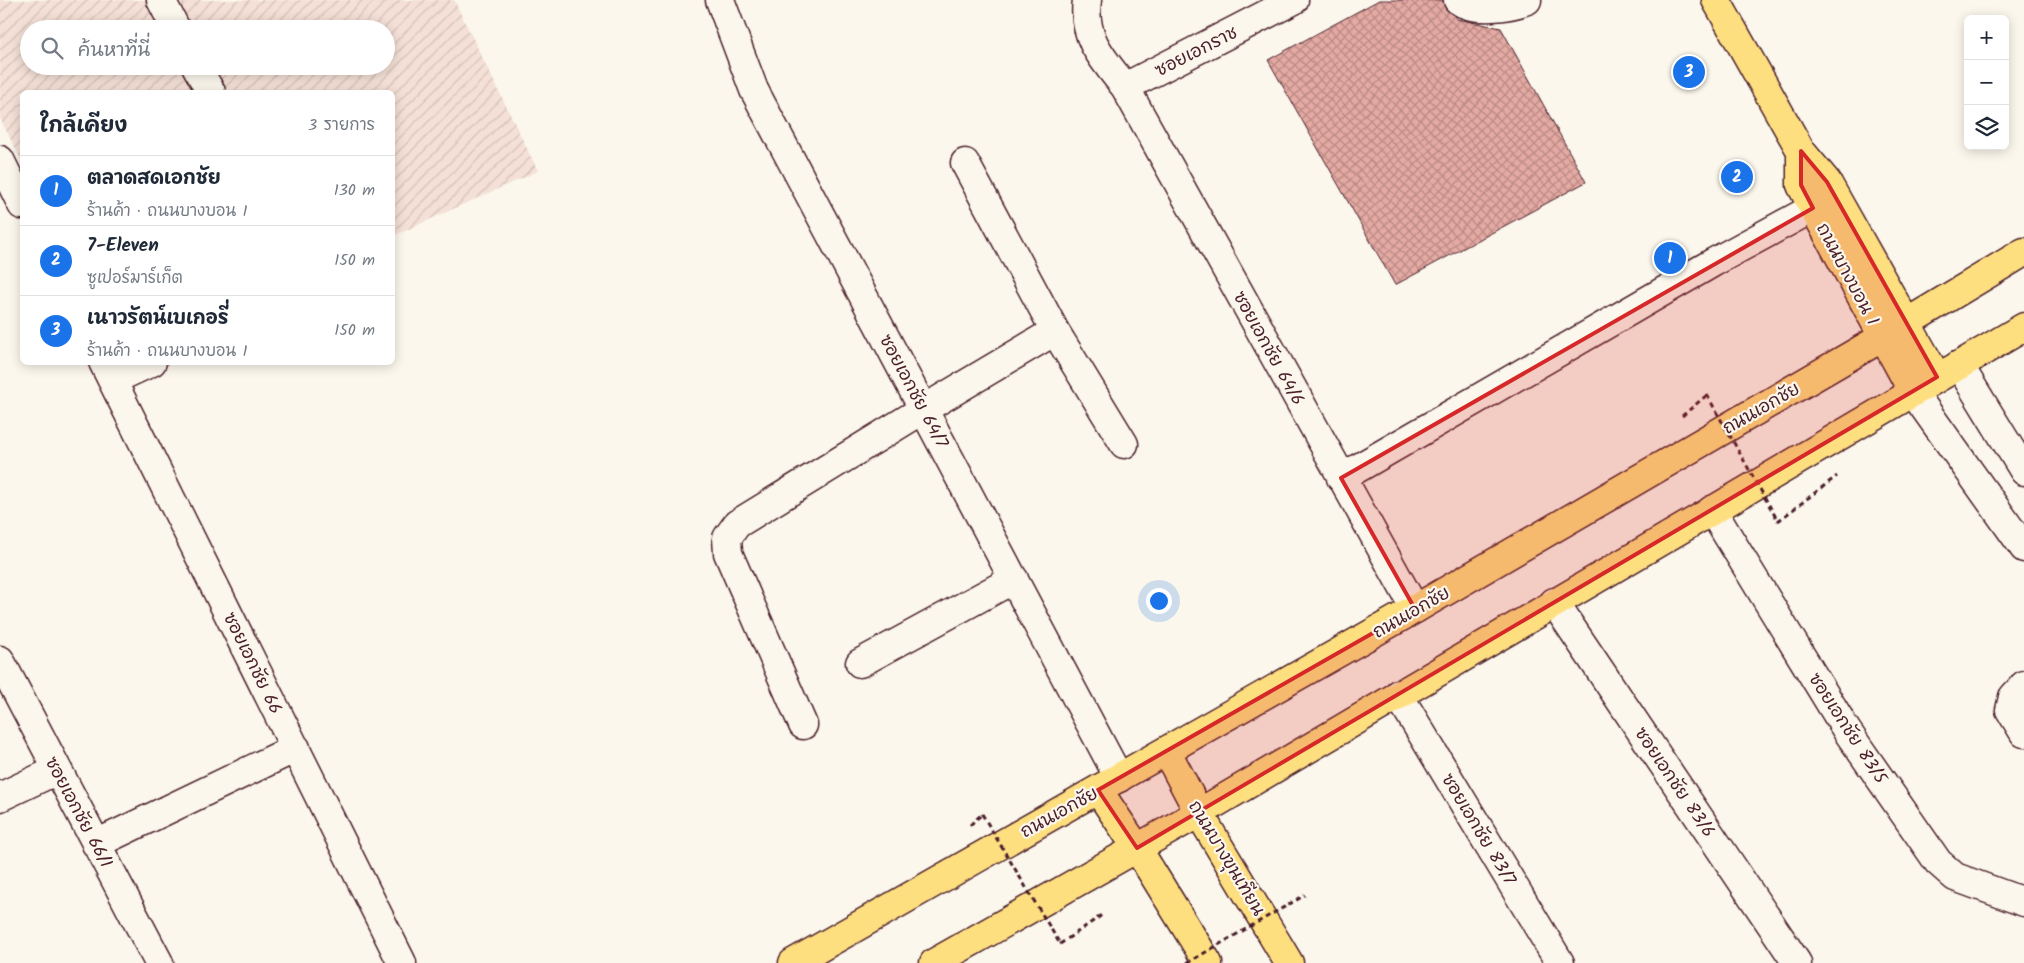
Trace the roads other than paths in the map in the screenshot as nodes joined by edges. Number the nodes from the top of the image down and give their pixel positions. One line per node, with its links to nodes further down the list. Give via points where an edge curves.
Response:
1 (160, 0): 8 (street)
2 (720, 0): 26 (street, ซอยเอกชัย 64/7, via 754,90)
3 (1087, 0): 10 (street, ซอยเอกชัย 64/6, via 1084,18 1088,34 1100,56)
4 (1294, 0): 10 (street, ซอยเอกราช)
5 (1458, 0): 6 (street, via 1485,7 1513,6)
6 (1527, 0)
7 (1716, 0): 12 (main road, ถนนบางบอน 1)
8 (171, 20)
9 (201, 75): 11 (street)
10 (1125, 87): 29 (street, ซอยเอกชัย 64/6)
11 (210, 90)
12 (1801, 151): 16 (main road, ถนนบางบอน 1, via 1800,185); 18 (main road, ถนนบางบอน 1, via 1827,182)
13 (0, 160): 15 (street)
14 (965, 163): 20 (street)
15 (20, 201)
16 (1813, 208): 21 (main road, ถนนบางบอน 1); 29 (street)
17 (2024, 252): 18 (main road, ถนนเอกชัย)
18 (1907, 321): 21 (main road, ถนนเอกชัย); 24 (main road, ถนนบางบอน 1)
19 (2024, 327): 24 (main road)
20 (1055, 331): 26 (street); 27 (street)
21 (1883, 338): 25 (main road, ถนนบางบอน 1); 34 (main road, ถนนเอกชัย)
22 (137, 365): 23 (street)
23 (108, 371): 41 (street, ซอยเอกชัย 66)
24 (1948, 371): 25 (main road); 28 (street)
25 (1913, 392): 30 (main road); 31 (street)
26 (924, 409): 32 (street, ซอยเอกชัย 64/7); 39 (street, via 737,524 727,538 728,552)
27 (1124, 444)
28 (2024, 472)
29 (1341, 478): 34 (street, ซอยเอกชัย 64/6)
30 (1712, 510): 33 (main road); 49 (street, ซอยเอกชัย 83/5, via 1847,731 1938,862 1955,877)
31 (2024, 548)
32 (1014, 579): 36 (street); 44 (street, ซอยเอกชัย 64/7)
33 (1554, 602): 38 (main road); 57 (street, ซอยเอกชัย 83/6)
34 (1415, 609): 42 (main road, ถนนเอกชัย)
35 (0, 660): 43 (street, ซอยเอกชัย 66/1)
36 (860, 663)
37 (2024, 685): 40 (street, via 2014,697 2010,710)
38 (1398, 694): 46 (main road); 56 (street, ซอยเอกชัย 83/7)
39 (803, 725)
40 (2024, 734)
41 (296, 748): 47 (street); 51 (street, ซอยเอกชัย 66)
42 (1166, 752): 44 (main road, ถนนเอกชัย); 46 (main road, ถนนบางขุนเทียน)
43 (57, 770): 45 (street); 47 (street, ซอยเอกชัย 66/1)
44 (1109, 784): 48 (main road); 52 (main road, ถนนเอกชัย)
45 (0, 798)
46 (1199, 813): 48 (main road); 55 (main road, ถนนบางขุนเทียน)
47 (96, 844): 50 (street, ซอยเอกชัย 66/1)
48 (1137, 848): 53 (main road); 54 (main road)
49 (2024, 902)
50 (159, 963)
51 (402, 963)
52 (792, 963)
53 (934, 963)
54 (1208, 963)
55 (1289, 963)
56 (1560, 963)
57 (1797, 963)

